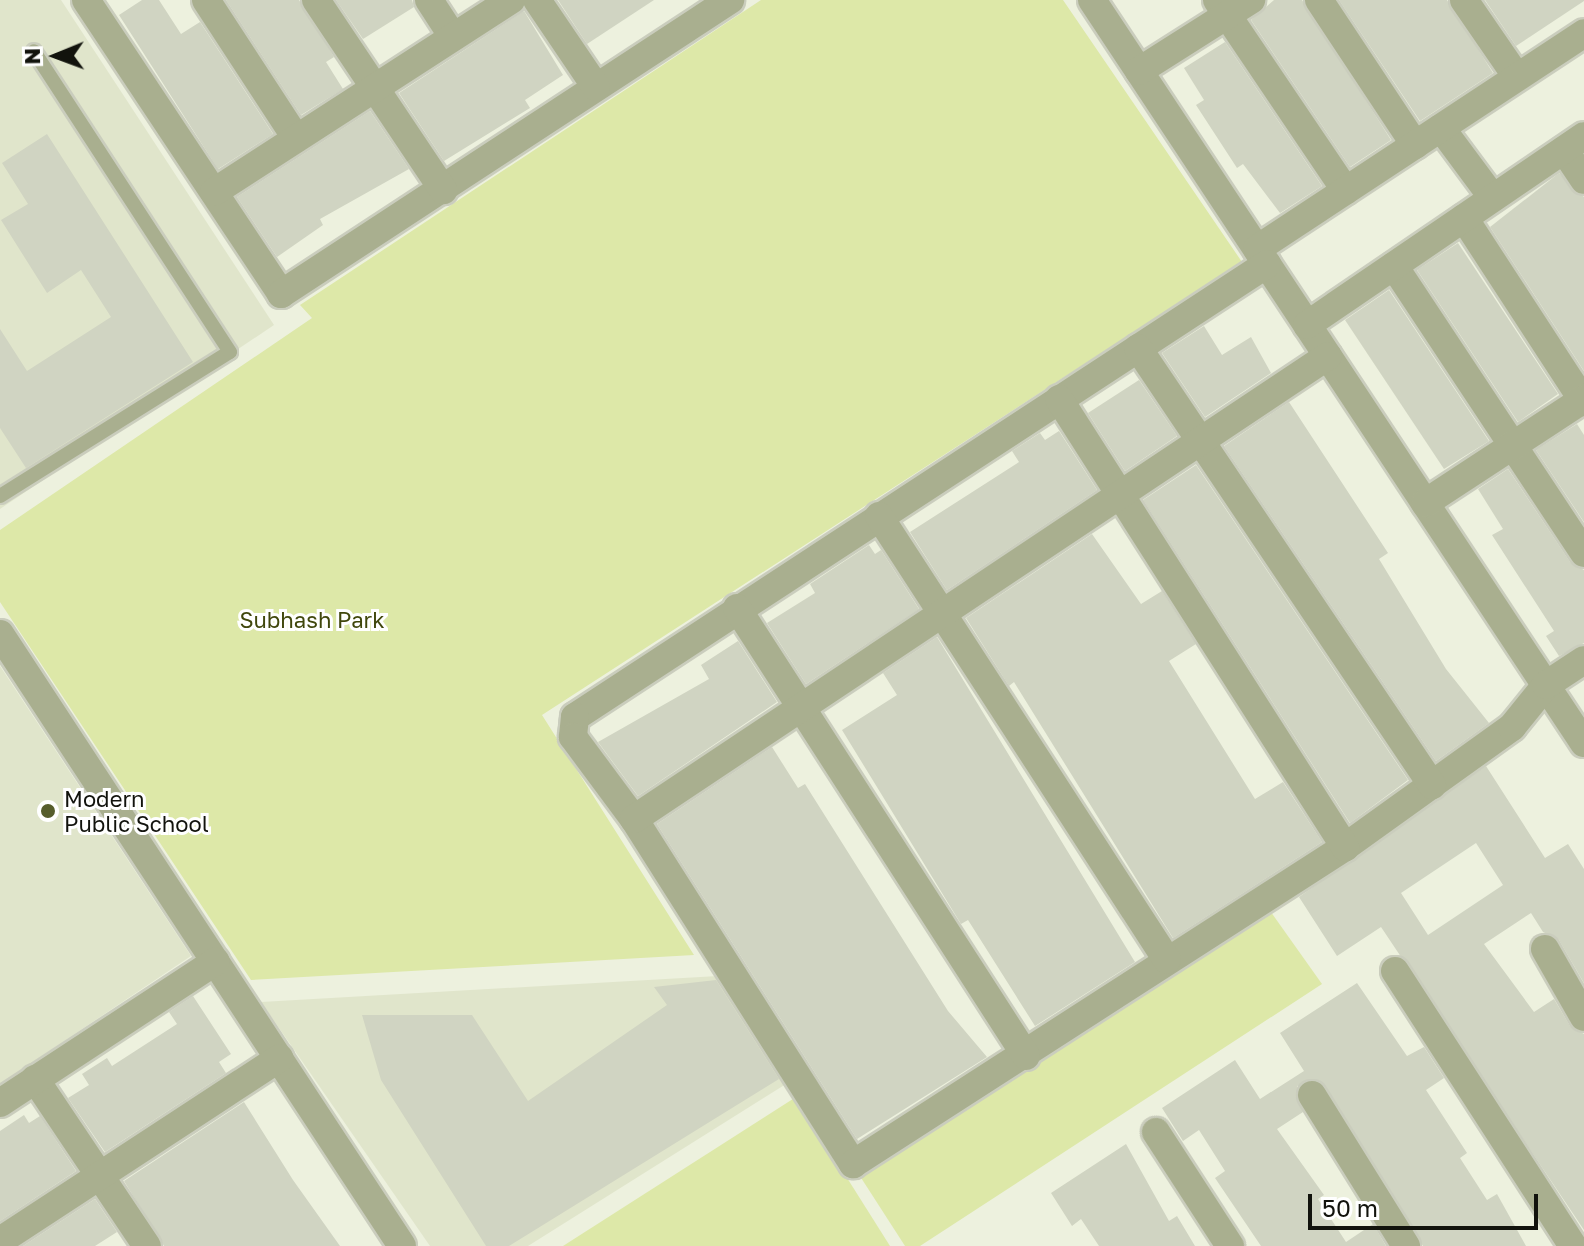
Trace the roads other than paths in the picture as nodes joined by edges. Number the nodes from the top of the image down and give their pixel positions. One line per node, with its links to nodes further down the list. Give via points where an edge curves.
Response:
1 (86, 0): 26 (street)
2 (206, 0): 20 (street)
3 (316, 0): 18 (street)
4 (429, 0): 13 (street)
5 (511, 0): 13 (street)
6 (537, 0): 17 (street)
7 (730, 0): 17 (street)
8 (1092, 0): 15 (street)
9 (1319, 0): 22 (street)
10 (1464, 0): 16 (street)
11 (1232, 5): 15 (street); 25 (street)
12 (1584, 33): 16 (street)
13 (453, 37): 18 (street)
14 (34, 51): 38 (lane, via 230,352)
15 (1139, 71): 29 (street)
16 (1517, 77): 19 (street)
17 (596, 87): 24 (street)
18 (375, 88): 20 (street); 24 (street)
19 (1441, 128): 22 (street); 27 (street)
20 (296, 138): 26 (street)
21 (1574, 143): 23 (street); 27 (street)
22 (1415, 145): 25 (street)
23 (1584, 180)
24 (443, 190): 26 (street, via 281,294)
25 (1346, 191): 29 (street)
26 (214, 192)
27 (1493, 198): 28 (street)
28 (1464, 218): 30 (street); 35 (street)
29 (1262, 257): 31 (street); 32 (street)
30 (1394, 266): 31 (street); 37 (street)
31 (1307, 325): 33 (street)
32 (1138, 348): 34 (street); 36 (street)
33 (1328, 356): 36 (street); 40 (street)
34 (1059, 399): 39 (street); 41 (street)
35 (1584, 401): 37 (street)
36 (1202, 440): 39 (street); 50 (street)
37 (1514, 446): 40 (street); 42 (street)
38 (0, 496)
39 (1119, 496): 44 (street); 52 (street)
40 (1425, 503): 47 (street)
41 (879, 516): 43 (street); 44 (street)
42 (1584, 553)
43 (737, 608): 48 (street); 51 (street, via 575,717 573,737)
44 (943, 613): 48 (street); 54 (street)
45 (0, 634): 55 (street)
46 (1584, 660): 47 (street)
47 (1546, 685): 49 (street); 50 (street, via 1512,727)
48 (801, 708): 51 (street); 58 (street)
49 (1584, 743)
50 (1432, 785): 52 (street)
51 (634, 819): 58 (street, via 853,1164)
52 (1345, 847): 54 (street)
53 (1545, 949): 57 (street)
54 (1167, 960): 58 (street)
55 (216, 961): 59 (street); 60 (street)
56 (1395, 971): 70 (street)
57 (1584, 1017)
58 (1026, 1056)
59 (280, 1058): 64 (street); 67 (street)
60 (35, 1079): 62 (street); 64 (street)
61 (1312, 1095): 69 (street)
62 (0, 1103)
63 (1156, 1132): 68 (street)
64 (100, 1175): 65 (street); 66 (street)
65 (0, 1241)
66 (147, 1246)
67 (402, 1246)
68 (1230, 1246)
69 (1406, 1246)
70 (1573, 1246)

